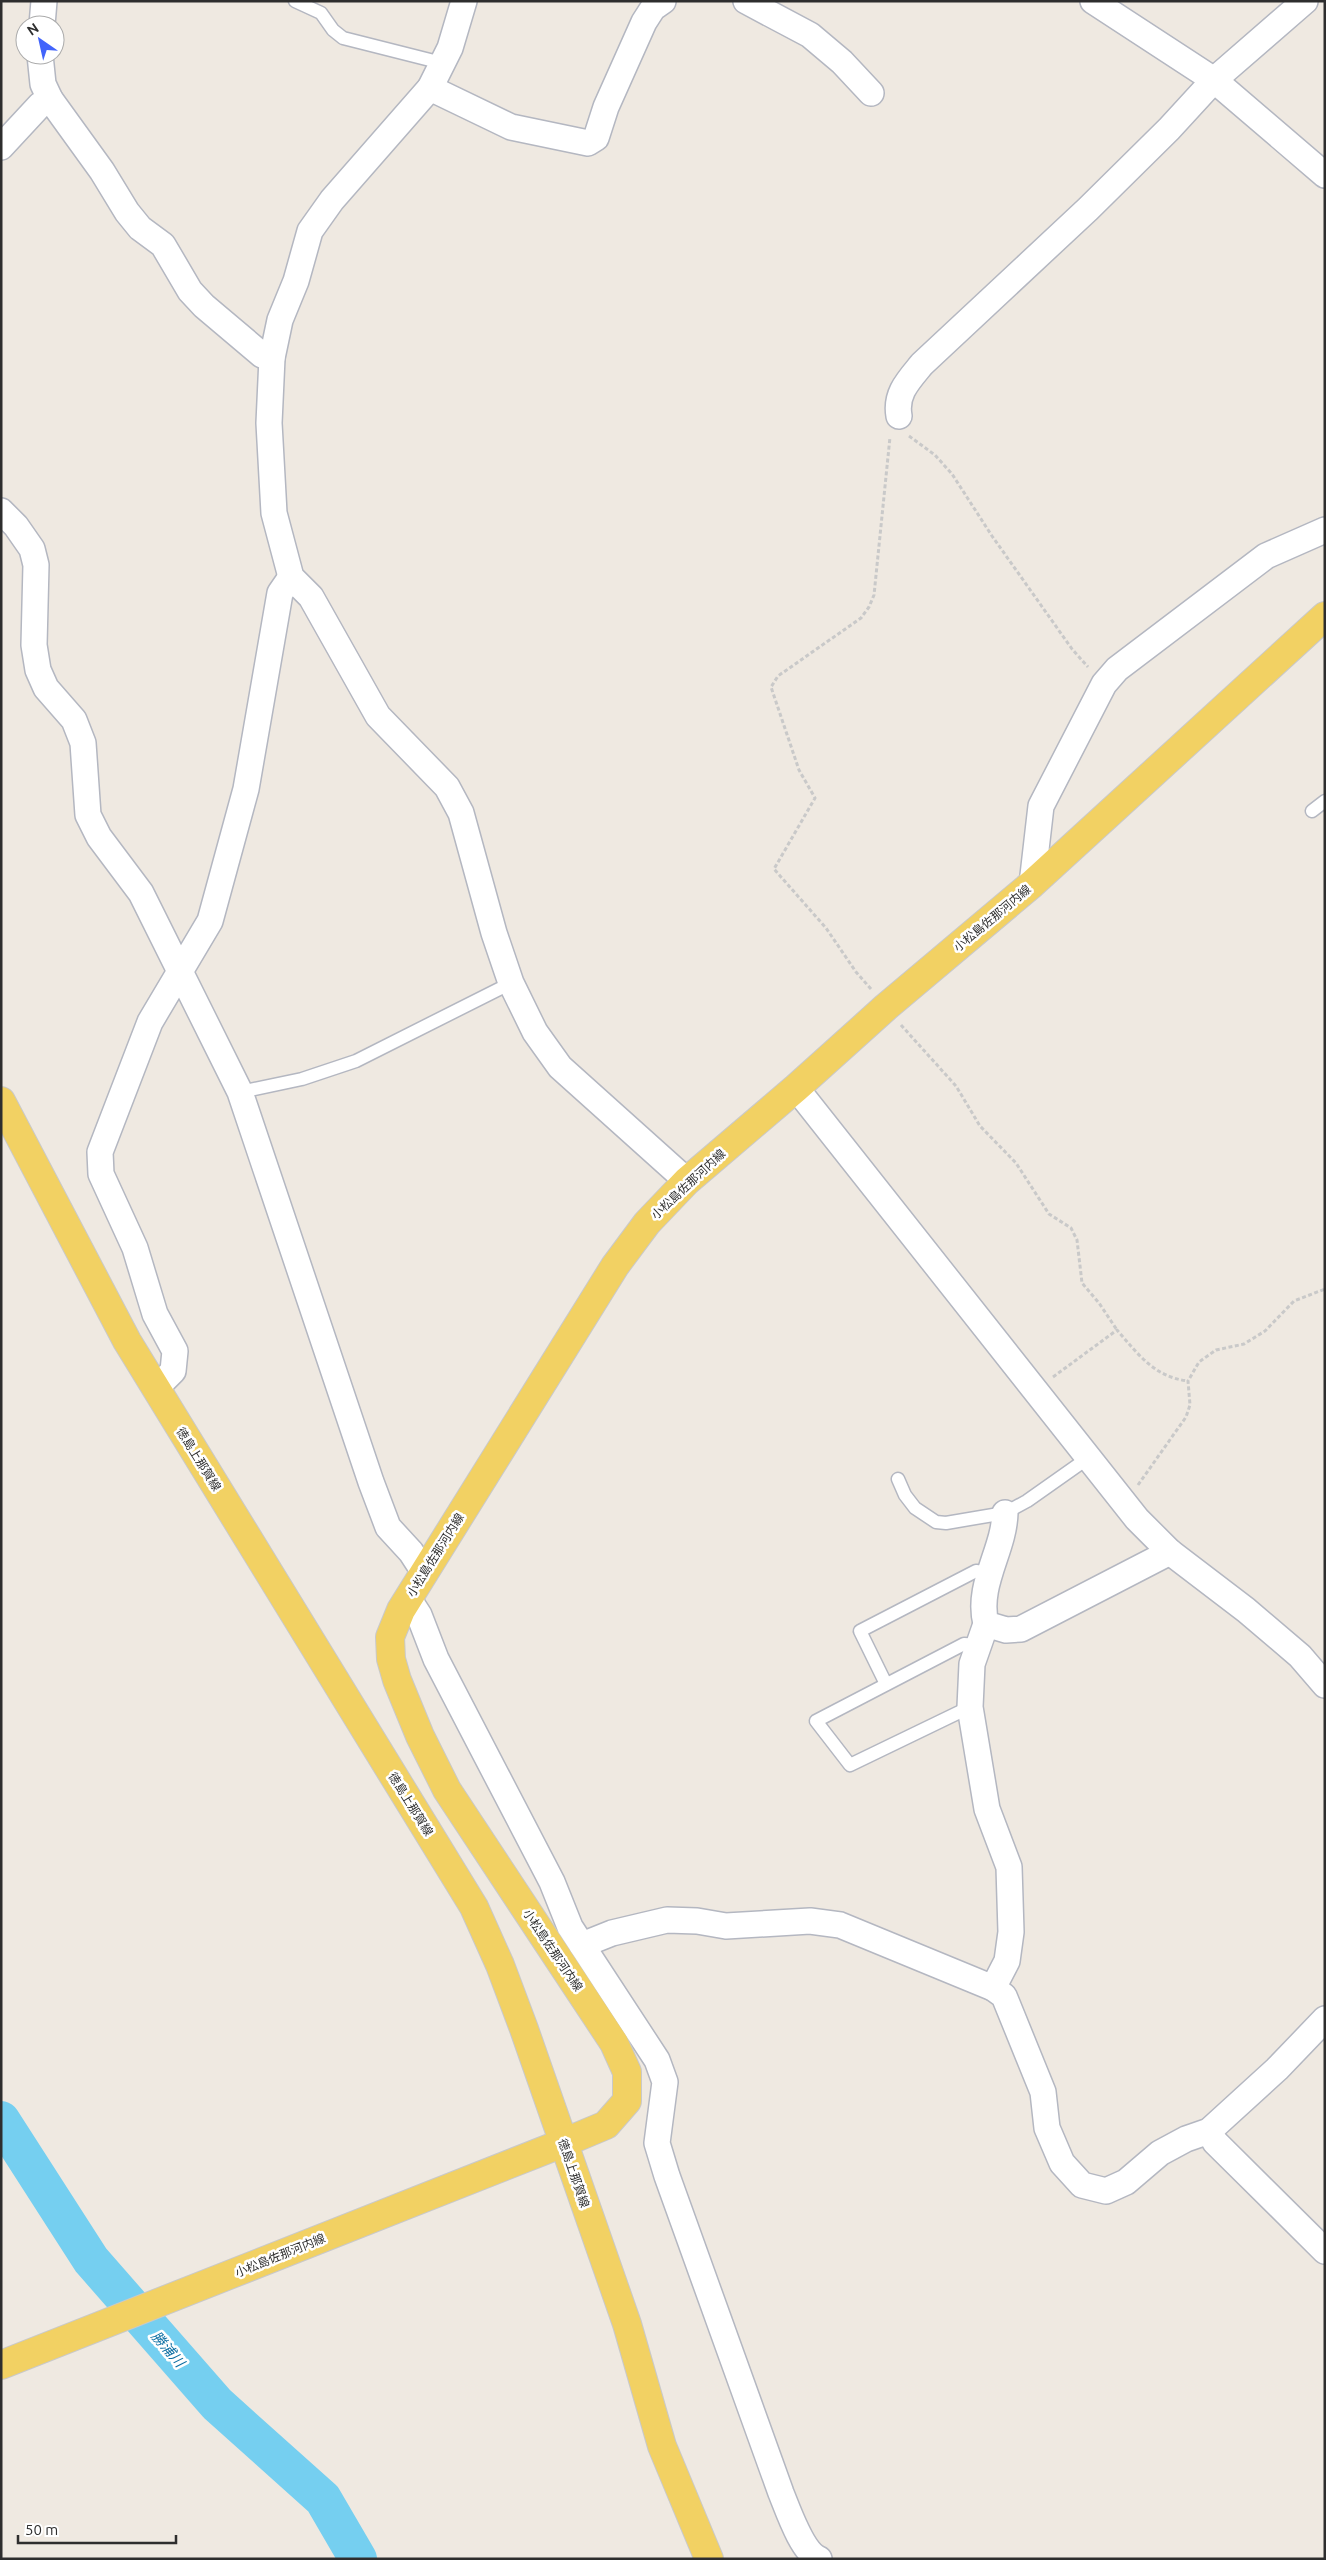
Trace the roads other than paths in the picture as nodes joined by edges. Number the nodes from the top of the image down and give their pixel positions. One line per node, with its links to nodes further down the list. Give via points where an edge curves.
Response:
1 (44, 1): 8 (street)
2 (295, 1): 9 (lane, via 321,13 343,38)
3 (464, 1): 9 (street, via 450,48)
4 (663, 1): 12 (street, via 653,8 644,22 606,107 596,138 588,143 510,127)
5 (746, 1): 13 (street, via 810,36 842,62)
6 (1093, 1): 11 (street)
7 (1305, 1): 11 (street)
8 (43, 15)
9 (442, 63): 12 (street)
10 (41, 65): 14 (street, via 43,84)
11 (1214, 80): 16 (street); 18 (street, via 1088,209 922,364 903,387 897,404)
12 (430, 88): 17 (street, via 332,200 310,231 296,281 280,320)
13 (872, 93)
14 (50, 99): 15 (street, via 40,105); 17 (street, via 127,212 140,228 163,245 190,291 262,354)
15 (1, 147)
16 (1325, 175)
17 (272, 358): 21 (street, via 269,423 274,513)
18 (898, 416)
19 (1, 511): 26 (street, via 32,549 36,565 34,645 38,670 46,688 74,720 83,743 88,815 99,838 141,893)
20 (1325, 530): 25 (street, via 1266,556 1117,670 1104,684 1040,806)
21 (291, 577): 26 (street, via 280,593 246,789 226,869 210,921); 27 (street, via 311,597 378,716 447,787 462,813)
22 (1325, 616): 25 (main road, 小松島佐那河内線)
23 (1325, 801): 24 (lane)
24 (1312, 811)
25 (1032, 884): 28 (main road, 小松島佐那河内線)
26 (181, 971): 29 (street); 32 (street, via 150,1022 100,1152 101,1174 135,1248 155,1314 175,1351 173,1371)
27 (511, 983): 29 (lane, via 356,1061 302,1079); 31 (street, via 536,1032 560,1067)
28 (796, 1088): 31 (main road, 小松島佐那河内線); 33 (street)
29 (240, 1092): 37 (street, via 388,1528 411,1552)
30 (1, 1100): 32 (main road, 徳島上那賀線, via 127,1341)
31 (687, 1182): 37 (main road, 小松島佐那河内線, via 647,1223 615,1266)
32 (156, 1388): 48 (main road, 徳島上那賀線, via 474,1907 500,1965)
33 (1088, 1458): 35 (lane); 36 (street, via 1137,1519)
34 (898, 1479): 35 (lane, via 915,1508 936,1522)
35 (1005, 1513): 38 (street, via 1004,1531)
36 (1170, 1552): 40 (street, via 1021,1629); 42 (street, via 1300,1656)
37 (424, 1572): 39 (main road, 小松島佐那河内線)
38 (989, 1573): 40 (street); 41 (lane, via 976,1571 860,1631)
39 (408, 1598): 44 (street, via 419,1615 444,1675 552,1882 570,1927); 48 (main road, 小松島佐那河内線, via 390,1637 391,1659 420,1736 447,1790 614,2042 627,2072 626,2101 606,2124)
40 (982, 1634): 41 (lane); 43 (street, via 972,1664)
41 (886, 1684): 43 (lane, via 816,1721 850,1765)
42 (1325, 1685)
43 (970, 1707): 45 (street, via 987,1808 1009,1867 1011,1932 1007,1961)
44 (582, 1945): 45 (street, via 612,1932 667,1920 726,1926 810,1921 840,1925); 52 (street, via 657,2060 665,2082 658,2143 667,2176 781,2493 801,2538 813,2557)
45 (993, 1988): 47 (street, via 1004,1996 1043,2092 1047,2128 1062,2163 1082,2185 1106,2190 1119,2185 1160,2153)
46 (1325, 2018): 47 (street, via 1277,2070)
47 (1209, 2131): 49 (street, via 1214,2142)
48 (563, 2143): 50 (main road, 小松島佐那河内線); 51 (main road, 徳島上那賀線, via 628,2324 662,2446)
49 (1325, 2251)
50 (1, 2364)
51 (709, 2559)
52 (819, 2559)

